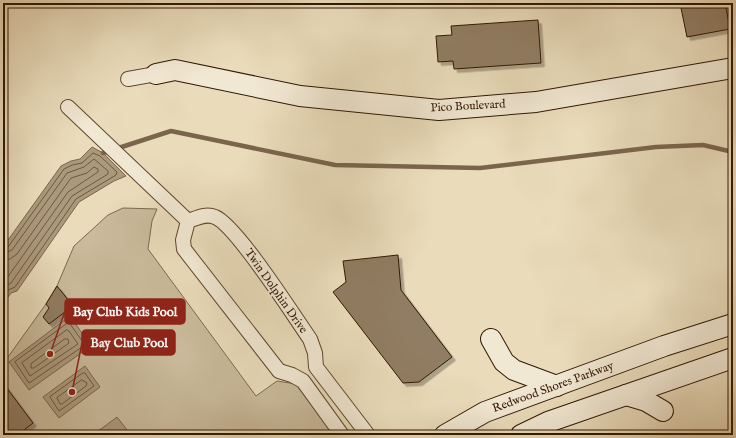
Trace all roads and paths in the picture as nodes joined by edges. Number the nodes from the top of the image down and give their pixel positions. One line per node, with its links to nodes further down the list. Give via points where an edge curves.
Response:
1 (733, 68): 2 (main road, Pico Boulevard, via 536,102 440,110 300,96 175,70)
2 (156, 74): 3 (street)
3 (128, 79)
4 (68, 107): 5 (street)
5 (188, 221): 12 (street, via 183,240 184,249 279,371 292,374 303,381); 13 (street, Twin Dolphin Drive, via 206,215 224,221 310,339 316,367)
6 (733, 324): 9 (main road, Redwood Shores Parkway, via 664,346)
7 (491, 339): 9 (main road, via 504,362 514,370)
8 (733, 358): 10 (main road)
9 (556, 386): 14 (main road, Redwood Shores Parkway, via 485,412)
10 (626, 395): 11 (main road, via 646,401); 15 (main road, via 548,422)
11 (663, 411)
12 (342, 435)
13 (368, 435)
14 (445, 435)
15 (521, 435)

